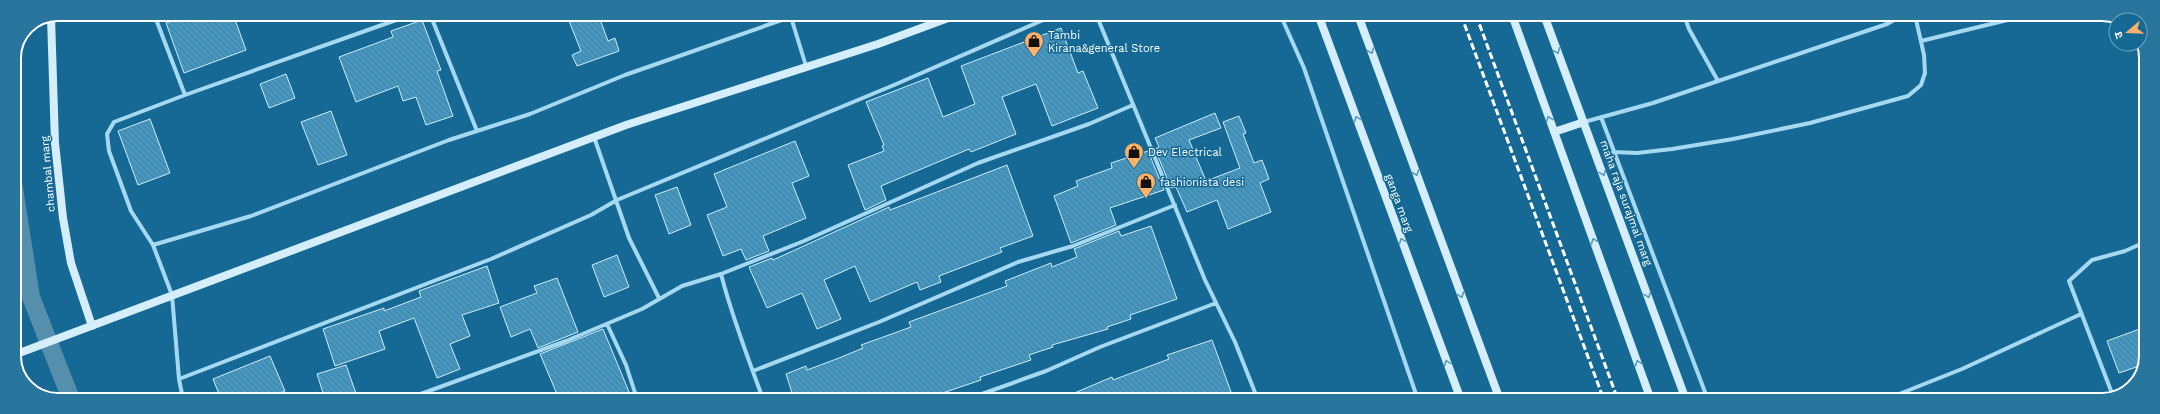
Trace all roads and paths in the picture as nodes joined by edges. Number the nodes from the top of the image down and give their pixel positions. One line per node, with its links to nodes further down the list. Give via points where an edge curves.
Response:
1 (157, 21): 22 (street)
2 (393, 21): 22 (street)
3 (433, 21): 26 (street)
4 (777, 21): 26 (street, via 625,75 530,114)
5 (792, 21): 20 (street)
6 (938, 21): 20 (street)
7 (1041, 21): 30 (street)
8 (1099, 21): 23 (street)
9 (1283, 21): 51 (street, via 1304,68)
10 (1321, 21): 52 (street, ganga marg, one-way to 10)
11 (1361, 21): 53 (street, one-way to 53)
12 (1514, 21): 27 (street, one-way to 12)
13 (1546, 21): 25 (street, maha raja surajmal marg, one-way to 25)
14 (1686, 21): 21 (street)
15 (1892, 21): 21 (street)
16 (1916, 21): 19 (street)
17 (2004, 21): 19 (street)
18 (51, 22): 40 (street, chambal marg, via 55,143 63,218 72,263)
19 (1921, 42): 29 (street, via 1925,73 1922,85 1908,96 1810,123 1734,139 1658,151)
20 (806, 66): 28 (street)
21 (1718, 81): 24 (street)
22 (185, 95): 32 (street, via 114,122 107,134 109,151 131,211)
23 (1133, 105): 31 (street); 34 (street, via 1089,124 978,163 804,241)
24 (1600, 117): 25 (street); 29 (street)
25 (1584, 122): 27 (street); 55 (street, maha raja surajmal marg, one-way to 55)
26 (477, 131): 32 (street, via 251,216)
27 (1554, 132): 54 (street, one-way to 27)
28 (594, 137): 30 (street); 35 (street, via 403,211)
29 (1613, 152): 56 (street)
30 (618, 200): 36 (street, via 630,238); 43 (street, via 591,215 491,259)
31 (1175, 205): 37 (street); 42 (street, via 1073,246 1018,262 879,322)
32 (154, 245): 35 (street)
33 (2139, 245): 38 (street, via 2092,260 2069,281)
34 (721, 274): 36 (street, via 682,286); 42 (street, via 732,315)
35 (172, 295): 40 (street); 43 (street)
36 (659, 298): 39 (street, via 642,309)
37 (1216, 303): 49 (street); 50 (street)
38 (2081, 314): 44 (street); 57 (street, via 1962,369)
39 (607, 324): 46 (street); 47 (street, via 626,365)
40 (92, 326): 41 (street)
41 (21, 352)
42 (753, 371): 48 (street)
43 (179, 379): 45 (street)
44 (2111, 391)
45 (182, 393)
46 (423, 393)
47 (635, 393)
48 (760, 393)
49 (985, 393)
50 (1255, 393)
51 (1416, 393)
52 (1458, 393)
53 (1497, 393)
54 (1648, 393)
55 (1683, 393)
56 (1705, 393)
57 (1902, 393)

